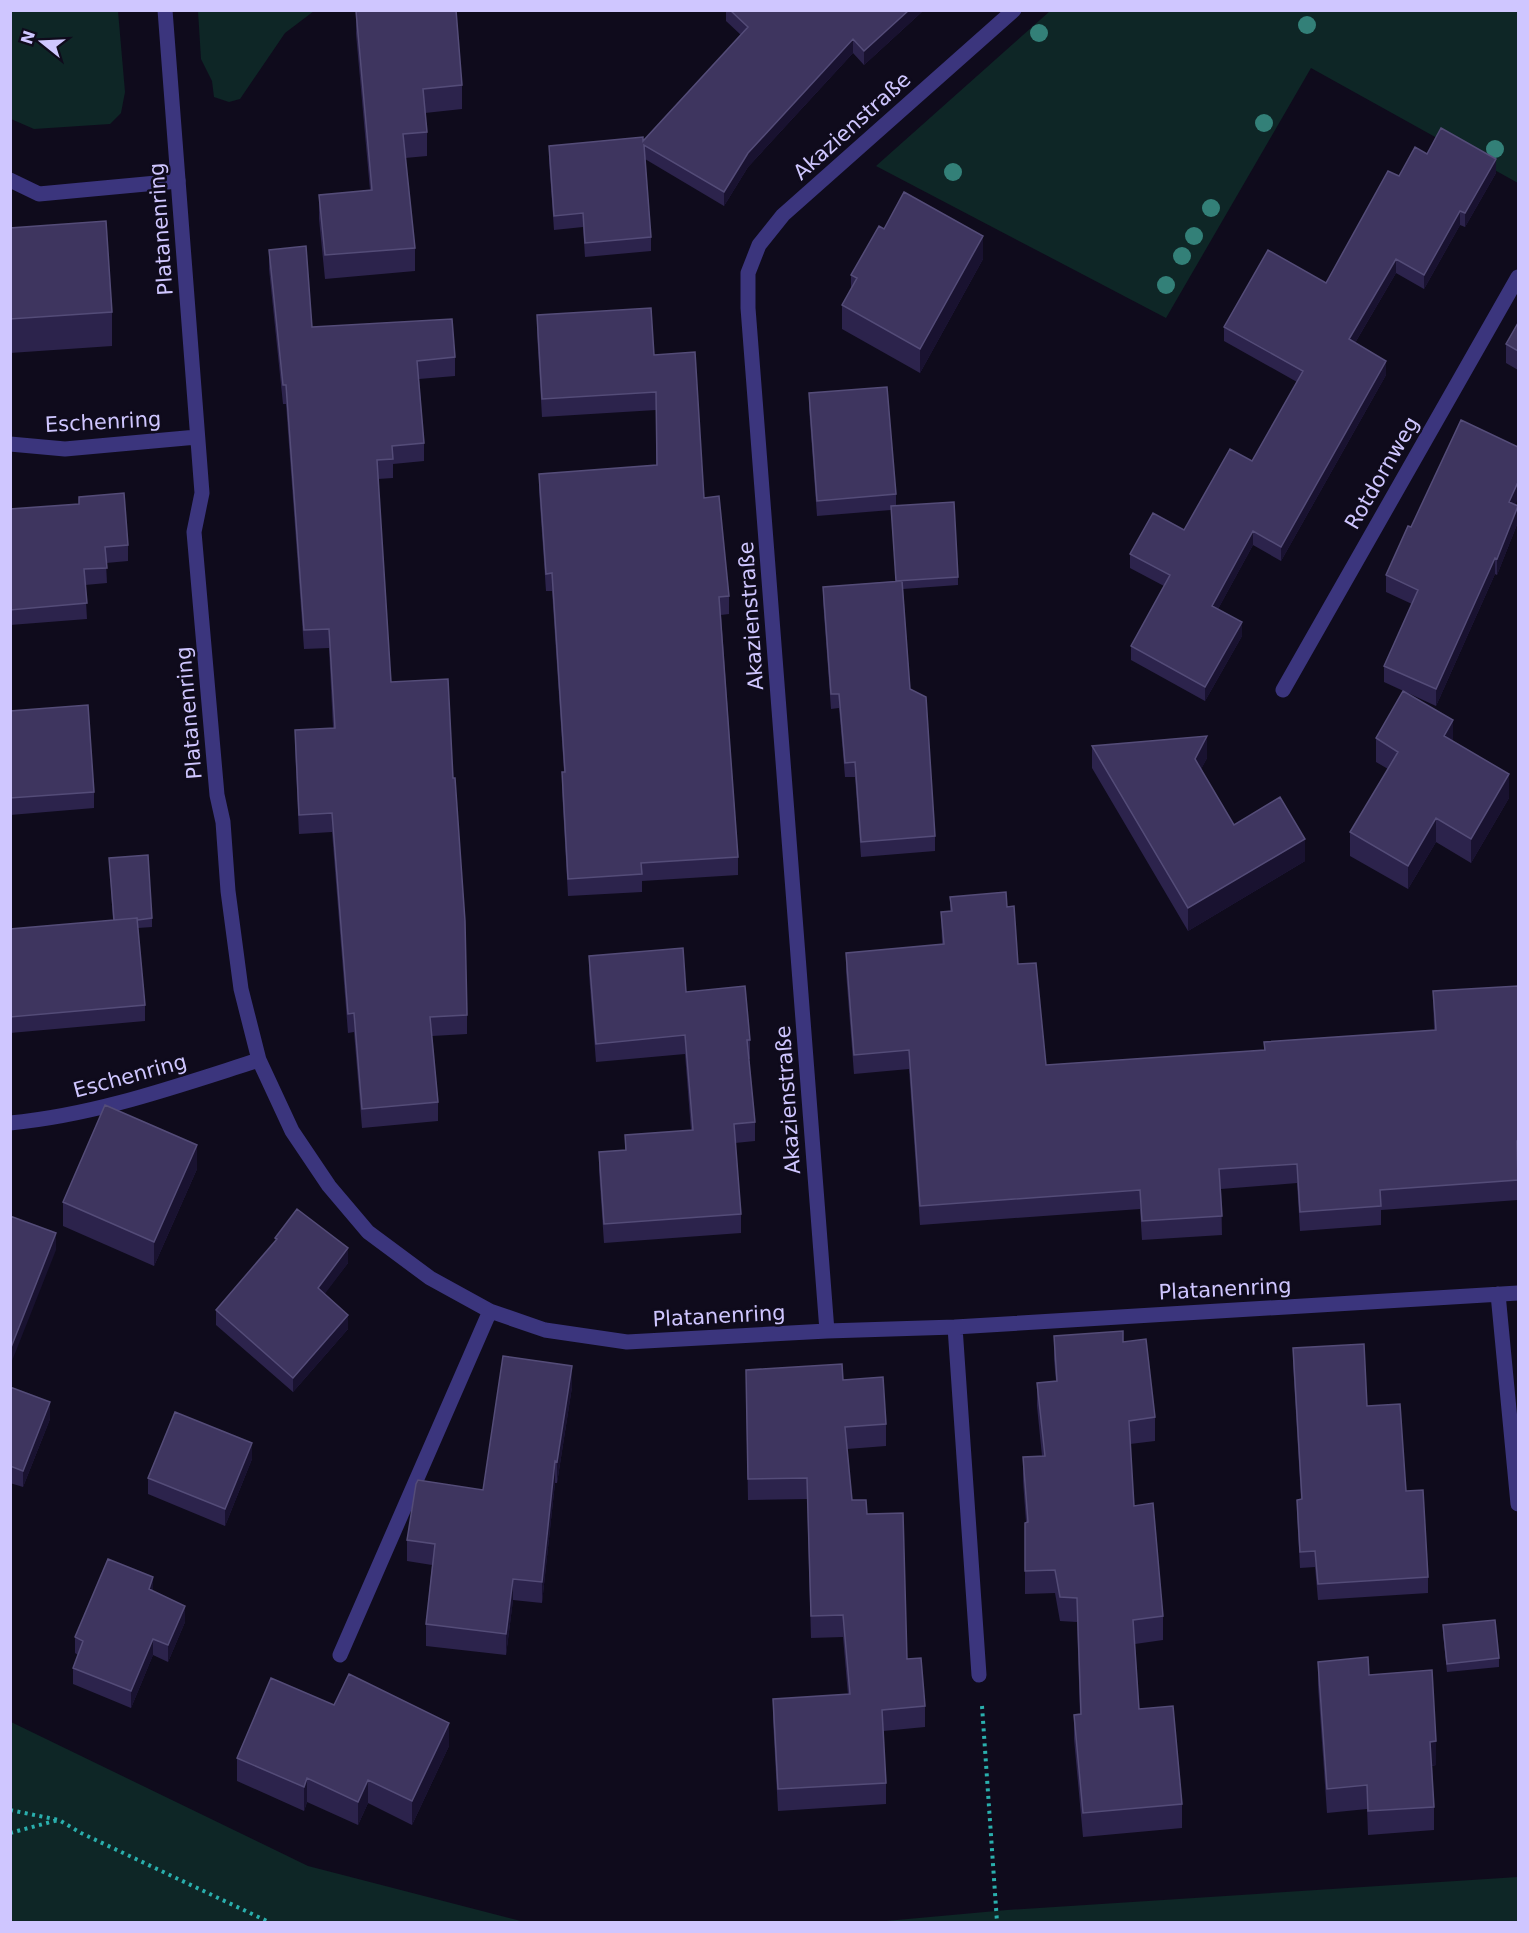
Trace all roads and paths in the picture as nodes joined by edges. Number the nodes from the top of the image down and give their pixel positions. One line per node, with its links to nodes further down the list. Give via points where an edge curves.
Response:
1 (165, 10): 4 (street, Platanenring)
2 (1014, 10): 15 (street, Akazienstraße, via 783,216 759,245 748,273)
3 (10, 180): 4 (street, via 39,194)
4 (178, 181): 6 (street, Platanenring)
5 (1518, 277): 8 (street, Rotdornweg)
6 (197, 437): 7 (street, Eschenring, via 65,449); 9 (street, Platanenring, via 202,493 194,532 217,795 241,989)
7 (10, 444)
8 (1283, 690)
9 (259, 1060): 10 (street, Eschenring, via 113,1106); 13 (street, Platanenring, via 292,1131 329,1186 368,1232 430,1278)
10 (10, 1123)
11 (1518, 1293): 12 (street, Platanenring)
12 (1498, 1294): 14 (street, Platanenring); 16 (street)
13 (490, 1311): 15 (street, Platanenring, via 545,1330 627,1342); 17 (street)
14 (955, 1327): 15 (street, Platanenring); 18 (street)
15 (827, 1331)
16 (1518, 1504)
17 (339, 1655)
18 (979, 1675): 23 (path)
19 (10, 1810): 20 (path)
20 (58, 1820): 21 (path); 22 (path)
21 (10, 1833)
22 (269, 1923)
23 (997, 1923)

